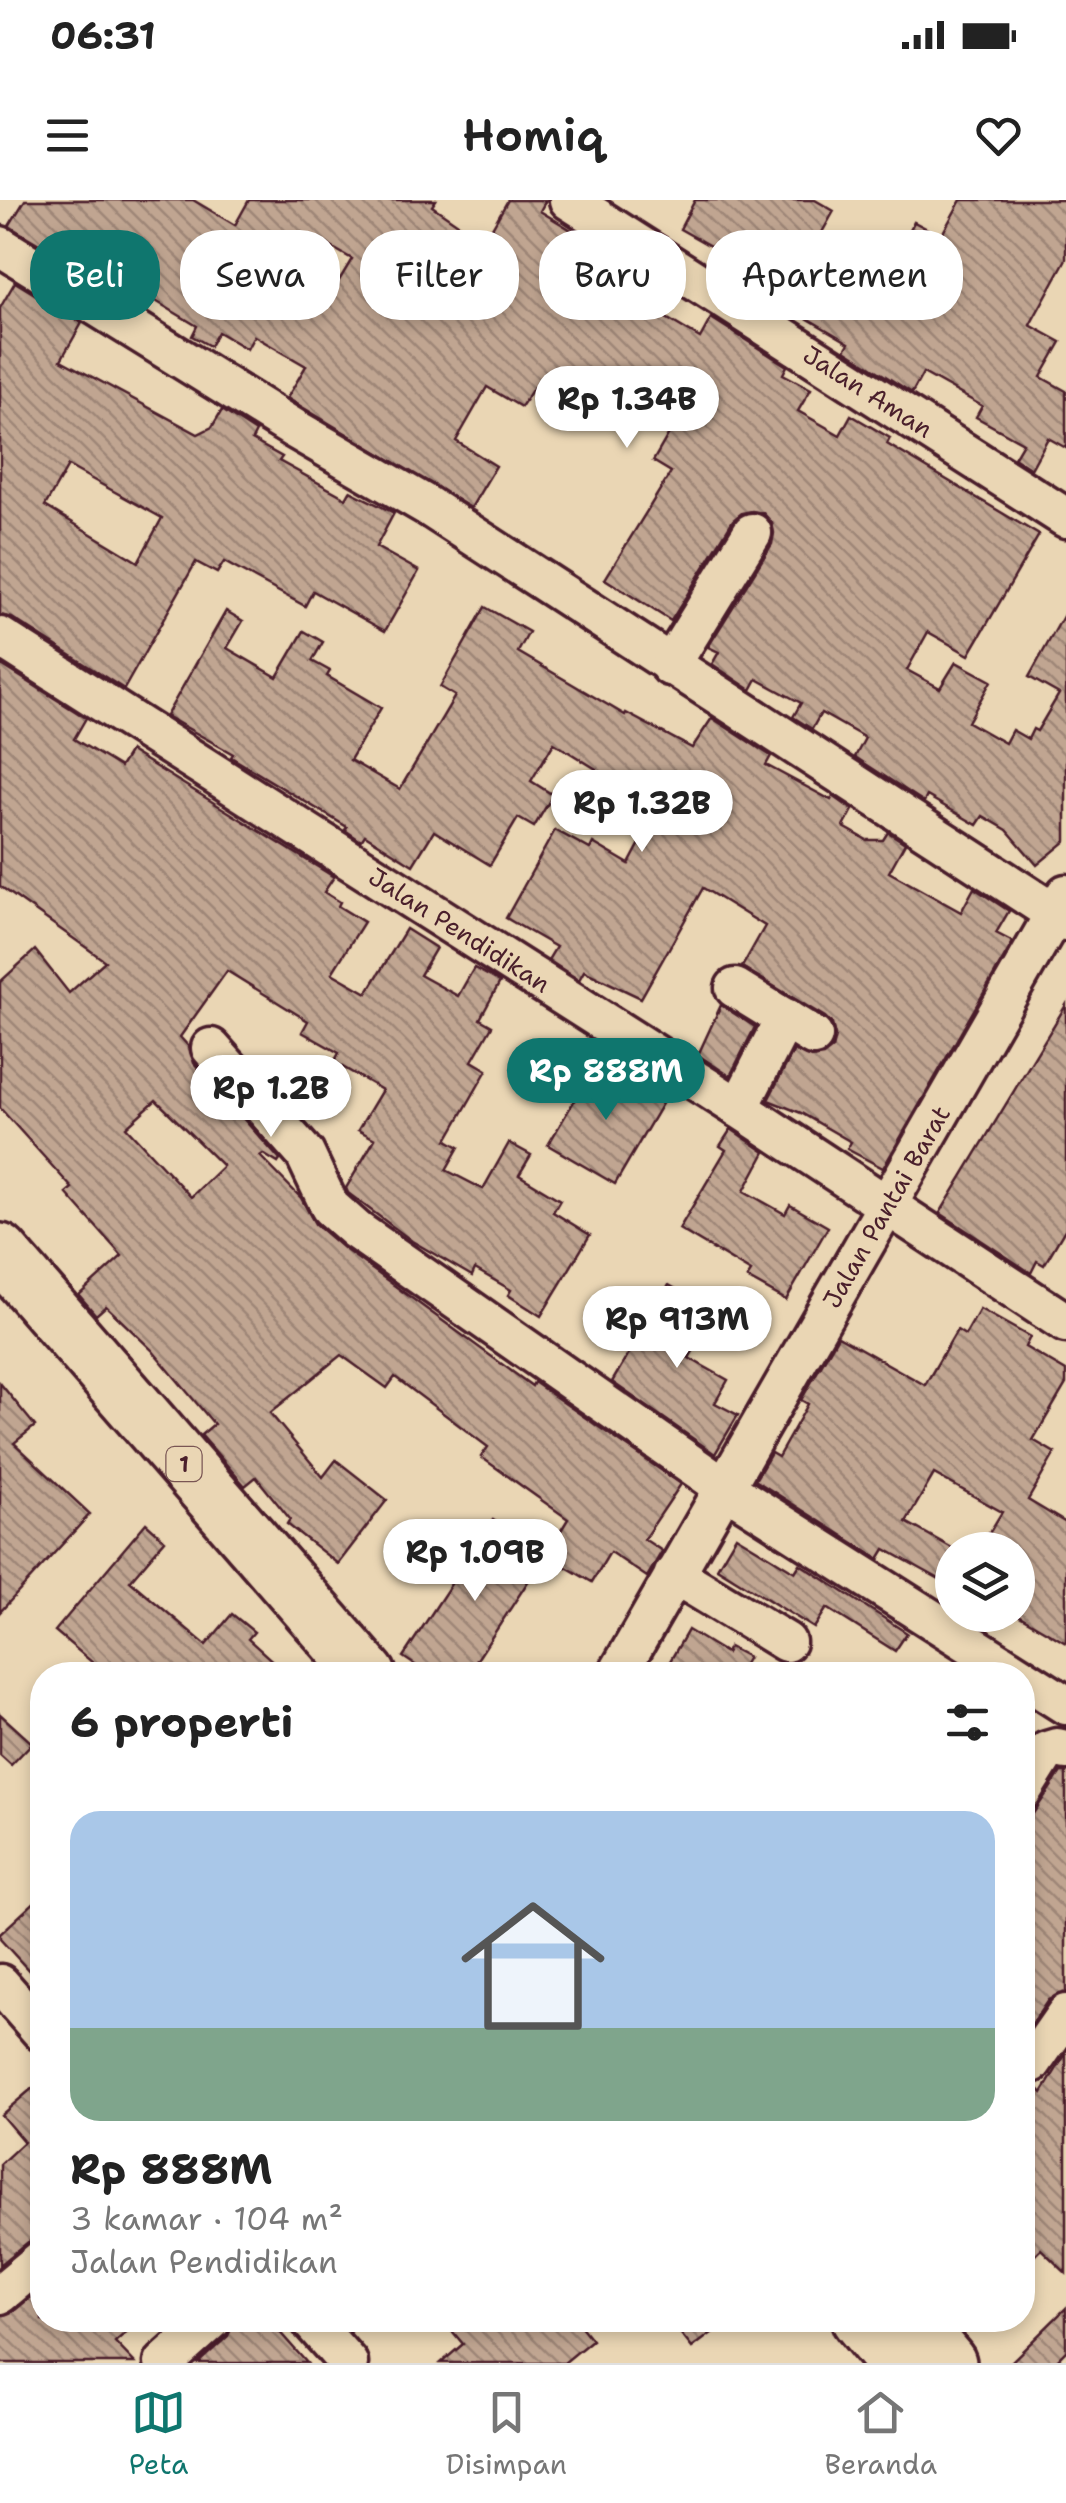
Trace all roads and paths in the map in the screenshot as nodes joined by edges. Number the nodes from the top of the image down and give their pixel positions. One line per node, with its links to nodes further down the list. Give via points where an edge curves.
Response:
1 (570, 200): 3 (street, Jalan Aman)
2 (0, 246): 6 (street, via 426,505)
3 (1066, 518)
4 (752, 533): 6 (street)
5 (0, 637): 10 (street, Jalan Pendidikan)
6 (670, 666): 7 (street)
7 (1062, 910): 11 (street, Jalan Pantai Barat)
8 (734, 988): 10 (street, via 799,1027)
9 (211, 1048): 15 (street, via 306,1154 330,1207 356,1230)
10 (739, 1108): 11 (street, Jalan Pendidikan)
11 (888, 1208): 14 (street, Jalan Pendidikan); 15 (street, Jalan Pantai Barat)
12 (0, 1252): 19 (highway, 1)
13 (0, 1306): 18 (highway, 1)
14 (1066, 1324)
15 (724, 1488): 16 (street, Jalan Pantai Barat); 21 (street)
16 (674, 1574): 17 (street); 20 (street, Jalan Pantai Barat)
17 (786, 1642)
18 (307, 1662)
19 (357, 1662)
20 (624, 1662)
21 (999, 1662)
22 (1035, 1685): 23 (street)
23 (1066, 1705)
24 (1066, 1750): 25 (street, via 1047,1752)
25 (1035, 1771)
26 (0, 1984): 28 (street)
27 (1066, 2014): 29 (street)
28 (30, 2018)
29 (1035, 2059)
30 (30, 2269): 31 (street)
31 (0, 2294)
32 (199, 2332): 36 (street)
33 (321, 2332): 37 (street)
34 (870, 2332): 38 (highway)
35 (922, 2332): 39 (highway)
36 (164, 2363)
37 (348, 2363)
38 (895, 2363)
39 (948, 2363)

